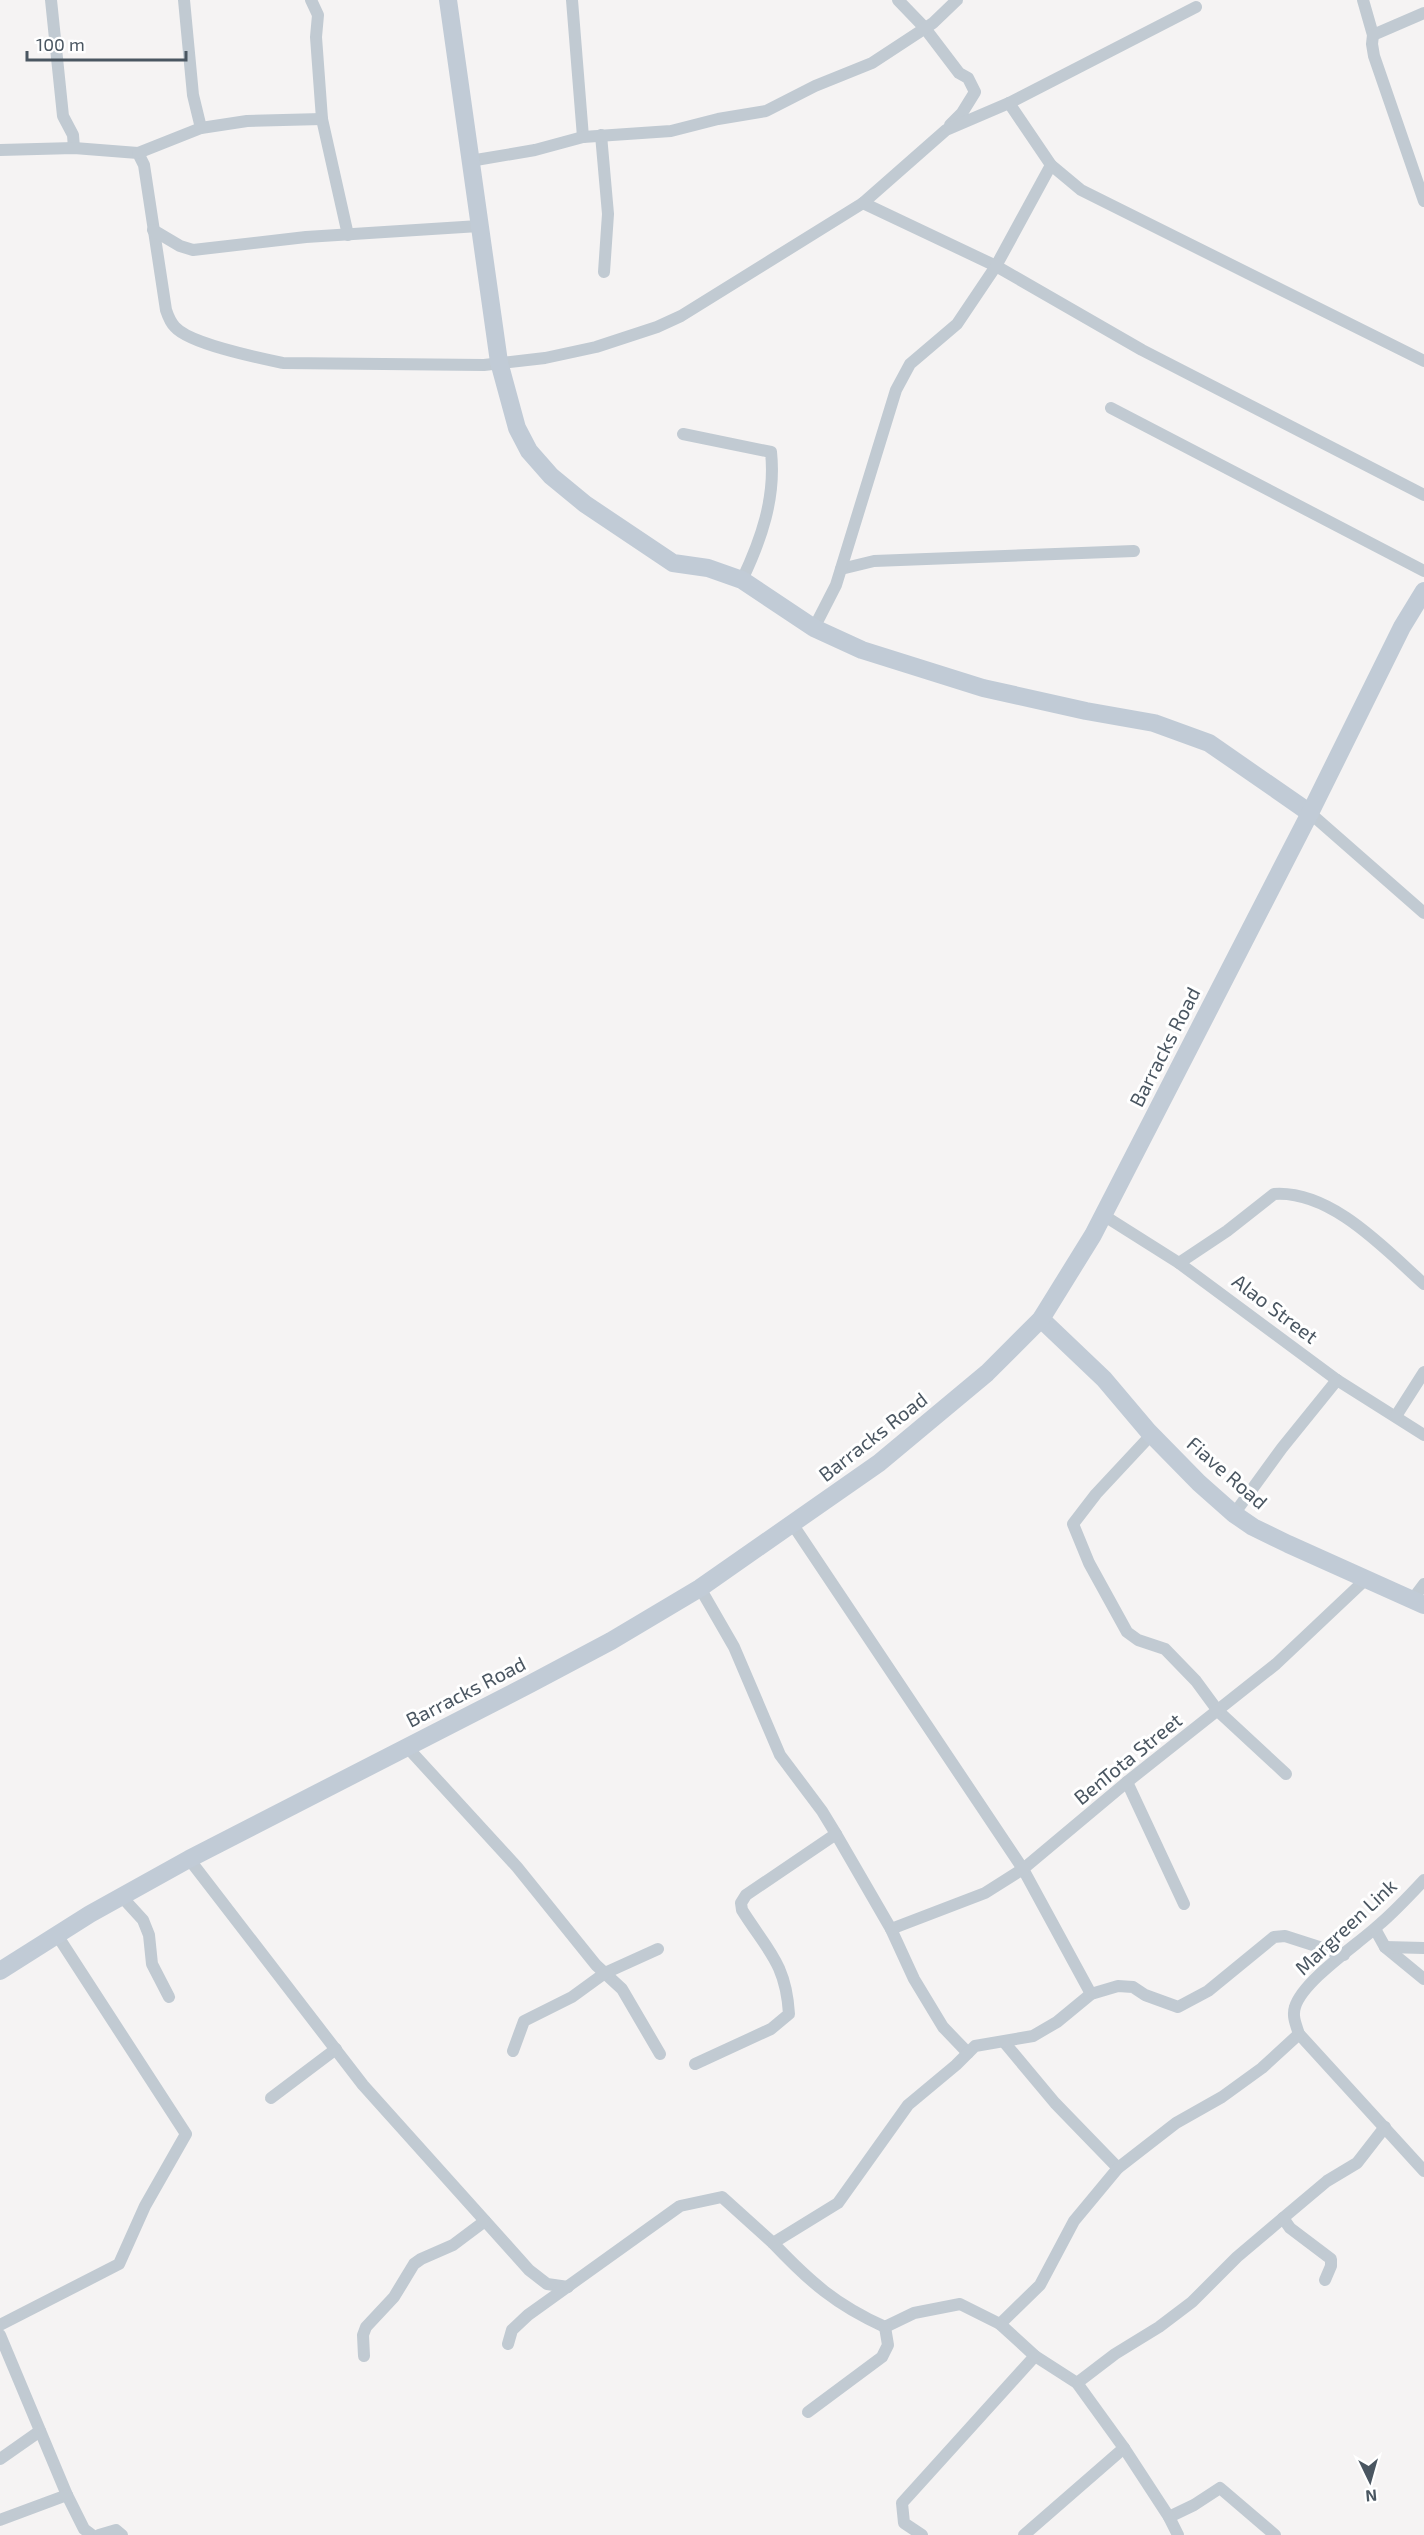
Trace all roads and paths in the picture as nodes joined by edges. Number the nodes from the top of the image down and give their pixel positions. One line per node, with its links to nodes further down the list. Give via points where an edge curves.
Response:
1 (51, 0): 19 (street, via 63,116 73,135)
2 (184, 0): 15 (street, via 193,95)
3 (312, 0): 14 (street, via 318,15)
4 (448, 0): 22 (street)
5 (572, 0): 18 (street)
6 (898, 0): 11 (street)
7 (957, 0): 11 (street)
8 (1363, 0): 12 (street)
9 (1196, 7): 13 (street)
10 (1424, 13): 12 (street)
11 (924, 27): 16 (street, via 959,73 968,78 975,92); 17 (street, via 872,63 766,111 671,131)
12 (1373, 35): 24 (street, via 1374,56)
13 (1009, 103): 16 (street); 23 (street)
14 (322, 118): 15 (street, via 247,121); 28 (street)
15 (201, 128): 21 (street)
16 (946, 130): 25 (street)
17 (601, 135): 18 (street); 30 (street, via 608,214)
18 (583, 137): 22 (street)
19 (74, 148): 20 (street); 21 (street)
20 (0, 150)
21 (138, 153): 27 (street, via 144,165)
22 (470, 161): 26 (street)
23 (1051, 165): 29 (street); 32 (street, via 1091,195)
24 (1424, 201)
25 (863, 203): 29 (street); 31 (street, via 681,316 596,347)
26 (479, 226): 28 (street); 31 (street)
27 (153, 230): 28 (street, via 193,250); 31 (street, via 166,310 175,328 194,338 283,363)
28 (348, 235)
29 (996, 266): 35 (street, via 1142,350); 37 (street, via 957,324 910,364 896,390)
30 (604, 272)
31 (499, 362): 39 (street, via 517,428 529,451 551,476 585,504 674,563 708,568)
32 (1424, 362)
33 (1111, 408): 38 (street)
34 (683, 434): 39 (street, via 771,452 768,515)
35 (1424, 495)
36 (1134, 551): 37 (street, via 874,561)
37 (841, 569): 41 (street)
38 (1424, 572)
39 (742, 580): 41 (street)
40 (1424, 591): 42 (street, Barracks Road, via 1402,627)
41 (814, 628): 42 (street, via 862,650 982,688 1154,723 1209,743)
42 (1310, 813): 43 (street); 44 (street, Barracks Road)
43 (1424, 913)
44 (1103, 1215): 45 (street, Alao Street); 47 (street, Barracks Road)
45 (1179, 1263): 46 (street, via 1280,1193 1310,1199 1352,1221); 49 (street, Alao Street)
46 (1424, 1284)
47 (1041, 1319): 51 (street, Fiave Road, via 1104,1379); 54 (street, Barracks Road, via 945,1410)
48 (1424, 1372): 50 (street)
49 (1336, 1380): 50 (street, Alao Street); 53 (street)
50 (1396, 1416): 52 (street, Alao Street)
51 (1152, 1434): 53 (street, Fiave Road); 59 (street, via 1073,1524 1089,1563 1127,1632 1164,1648)
52 (1424, 1435)
53 (1234, 1514): 55 (street, Fiave Road, via 1253,1527)
54 (792, 1525): 57 (street, Barracks Road); 65 (street)
55 (1365, 1580): 58 (street, Fiave Road); 59 (street, BenTota Street, via 1276,1664)
56 (1424, 1584): 58 (street)
57 (700, 1588): 60 (street, Barracks Road, via 611,1641); 63 (street, via 734,1647 780,1755)
58 (1418, 1603)
59 (1218, 1711): 61 (street); 62 (street, BenTota Street)
60 (407, 1748): 64 (street, Barracks Road); 77 (street, via 517,1867)
61 (1286, 1774)
62 (1127, 1782): 65 (street, BenTota Street); 68 (street)
63 (836, 1834): 69 (street); 87 (street, via 746,1895 741,1903 780,1966 789,2014 771,2029)
64 (189, 1859): 67 (street, Barracks Road); 83 (street)
65 (1023, 1869): 69 (street, BenTota Street, via 985,1893); 79 (street)
66 (1424, 1880): 70 (street, Margreen Link)
67 (122, 1897): 71 (street, Barracks Road); 80 (street, via 143,1920 152,1964)
68 (1184, 1905)
69 (891, 1929): 85 (street, via 943,2027)
70 (1375, 1929): 72 (street); 75 (street, Margreen Link)
71 (57, 1935): 76 (street, Barracks Road); 98 (street, via 186,2134 145,2206 119,2264)
72 (1385, 1947): 73 (street); 78 (street)
73 (1424, 1948)
74 (658, 1949): 77 (street)
75 (1344, 1955): 79 (street, via 1285,1936 1274,1937 1208,1991 1178,2007 1133,1987 1118,1986); 81 (street, Margreen Link, via 1315,1979 1295,2006)
76 (0, 1971)
77 (604, 1972): 84 (street, via 572,1997 525,2021); 86 (street, via 622,1989)
78 (1424, 1979)
79 (1091, 1994): 82 (street, via 1034,2036)
80 (169, 1997)
81 (1299, 2034): 89 (street); 90 (street, via 1262,2068 1176,2123)
82 (1004, 2042): 85 (street, via 975,2046); 90 (street, via 1054,2103)
83 (336, 2049): 88 (street); 93 (street, via 363,2085)
84 (513, 2051)
85 (968, 2053): 94 (street, via 908,2105 838,2203)
86 (660, 2054)
87 (695, 2064)
88 (272, 2098)
89 (1385, 2127): 91 (street); 92 (street, via 1357,2163 1327,2181)
90 (1118, 2168): 97 (street, via 1074,2221 1040,2285)
91 (1423, 2169)
92 (1283, 2218): 95 (street, via 1290,2228 1331,2259); 104 (street, via 1192,2302)
93 (485, 2221): 96 (street, via 540,2280); 102 (street, via 453,2245 414,2264 394,2297 366,2326)
94 (773, 2243): 96 (street, via 722,2198 680,2206); 99 (street, via 807,2279 852,2312)
95 (1324, 2280)
96 (568, 2287): 101 (street, via 519,2322)
97 (1000, 2324): 99 (street, via 960,2304 914,2313); 103 (street)
98 (0, 2325)
99 (885, 2327): 105 (street, via 888,2345 882,2357)
100 (0, 2335): 106 (street)
101 (508, 2344)
102 (364, 2356)
103 (1035, 2356): 104 (street); 115 (street, via 902,2503 904,2523)
104 (1077, 2383): 107 (street)
105 (808, 2412)
106 (40, 2431): 108 (street); 109 (street)
107 (1124, 2448): 110 (street); 116 (street)
108 (0, 2459)
109 (67, 2495): 111 (street); 112 (street, via 84,2529)
110 (1169, 2517): 117 (street); 118 (street, via 1220,2488)
111 (0, 2520)
112 (92, 2535)
113 (99, 2535): 114 (street, via 116,2530)
114 (122, 2535)
115 (922, 2535)
116 (1024, 2535)
117 (1178, 2535)
118 (1275, 2535)

